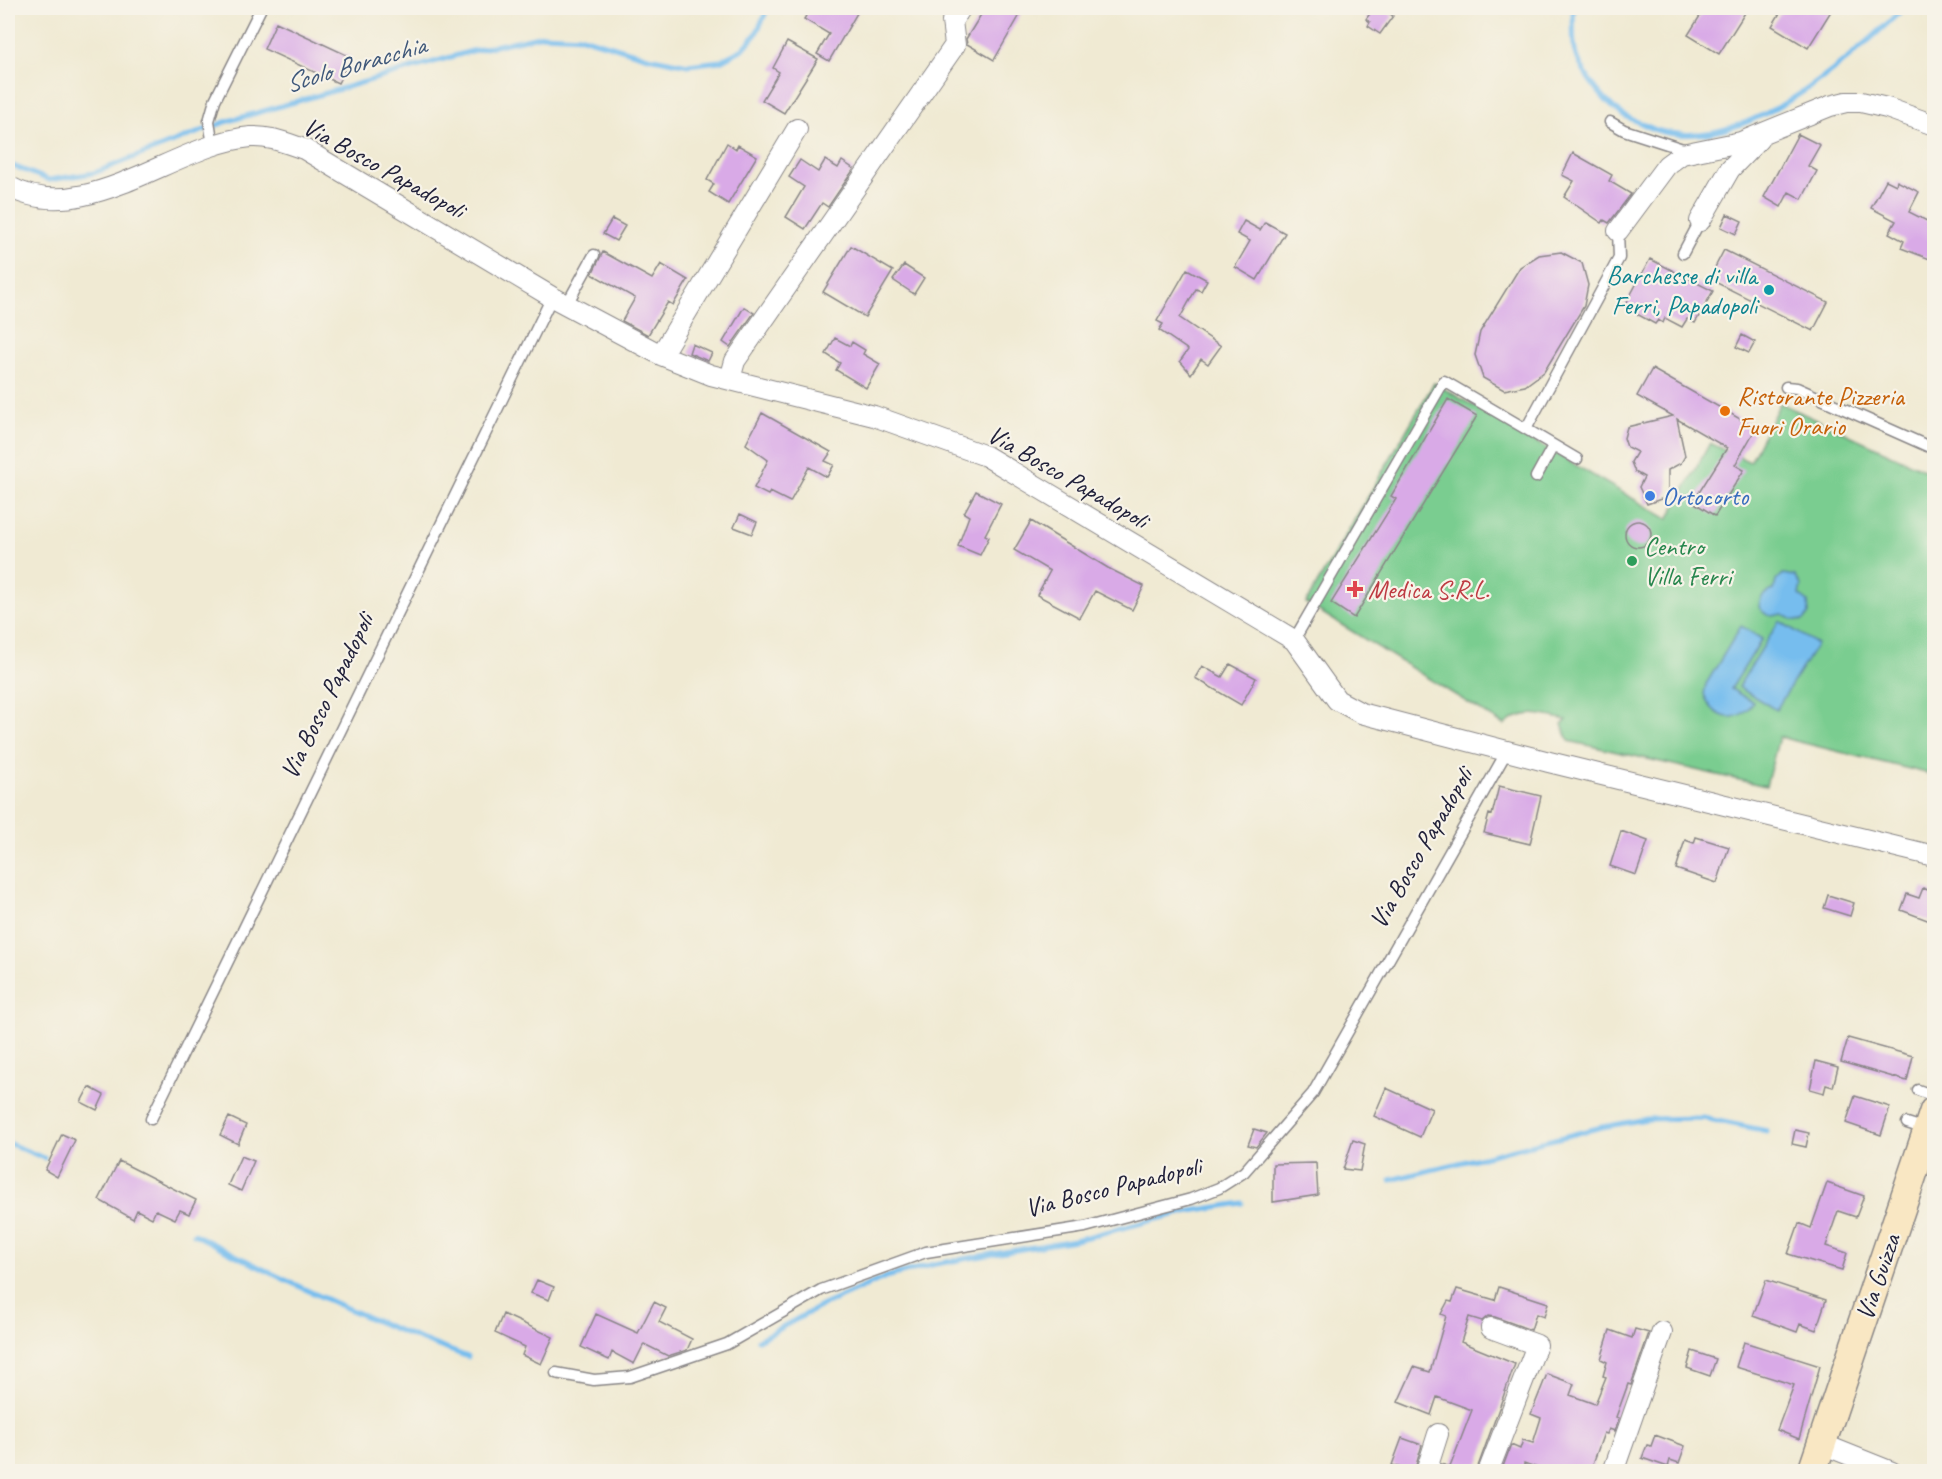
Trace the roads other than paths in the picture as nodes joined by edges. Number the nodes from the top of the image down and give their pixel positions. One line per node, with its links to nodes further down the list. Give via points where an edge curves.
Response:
1 (261, 8): 7 (lane, via 215,99 209,121)
2 (961, 8): 16 (street, via 952,21 955,45 735,361)
3 (1610, 122): 8 (lane)
4 (1935, 124): 6 (street, via 1887,108 1846,102)
5 (797, 129): 15 (street)
6 (1763, 135): 8 (street); 10 (street, via 1730,169)
7 (211, 141): 9 (street, Via Bosco Papadopoli, via 92,194 41,198 21,194); 14 (street, Via Bosco Papadopoli, via 273,138 304,149)
8 (1692, 152): 11 (street, via 1667,165)
9 (8, 186)
10 (1700, 221): 12 (lane)
11 (1618, 231): 18 (lane, via 1619,258)
12 (1683, 253)
13 (594, 255): 14 (lane)
14 (560, 300): 15 (street, Via Bosco Papadopoli); 28 (lane, Via Bosco Papadopoli)
15 (661, 355): 16 (street, Via Bosco Papadopoli)
16 (730, 379): 23 (street, Via Bosco Papadopoli, via 874,416 986,456)
17 (1786, 387): 20 (lane, via 1797,388)
18 (1526, 429): 19 (lane); 23 (lane, via 1444,381)
19 (1554, 446): 21 (lane); 22 (lane)
20 (1935, 449)
21 (1577, 459)
22 (1536, 477)
23 (1294, 640): 24 (street, Via Bosco Papadopoli, via 1321,681 1345,705 1361,713)
24 (1507, 751): 25 (street, Via Bosco Papadopoli); 31 (lane, Via Bosco Papadopoli, via 1313,1093 1244,1172 1191,1199 1085,1227 926,1252 821,1290 727,1344 630,1377 594,1380)
25 (1935, 856)
26 (1935, 1096): 27 (lane)
27 (1922, 1113): 32 (main road, Via Guizza)
28 (151, 1119)
29 (1491, 1329): 35 (street, via 1537,1345)
30 (1662, 1332): 36 (street)
31 (556, 1373)
32 (1823, 1426): 37 (main road, Via Guizza); 38 (street)
33 (1438, 1434): 34 (street)
34 (1426, 1472)
35 (1488, 1472)
36 (1613, 1472)
37 (1812, 1472)
38 (1892, 1472)

